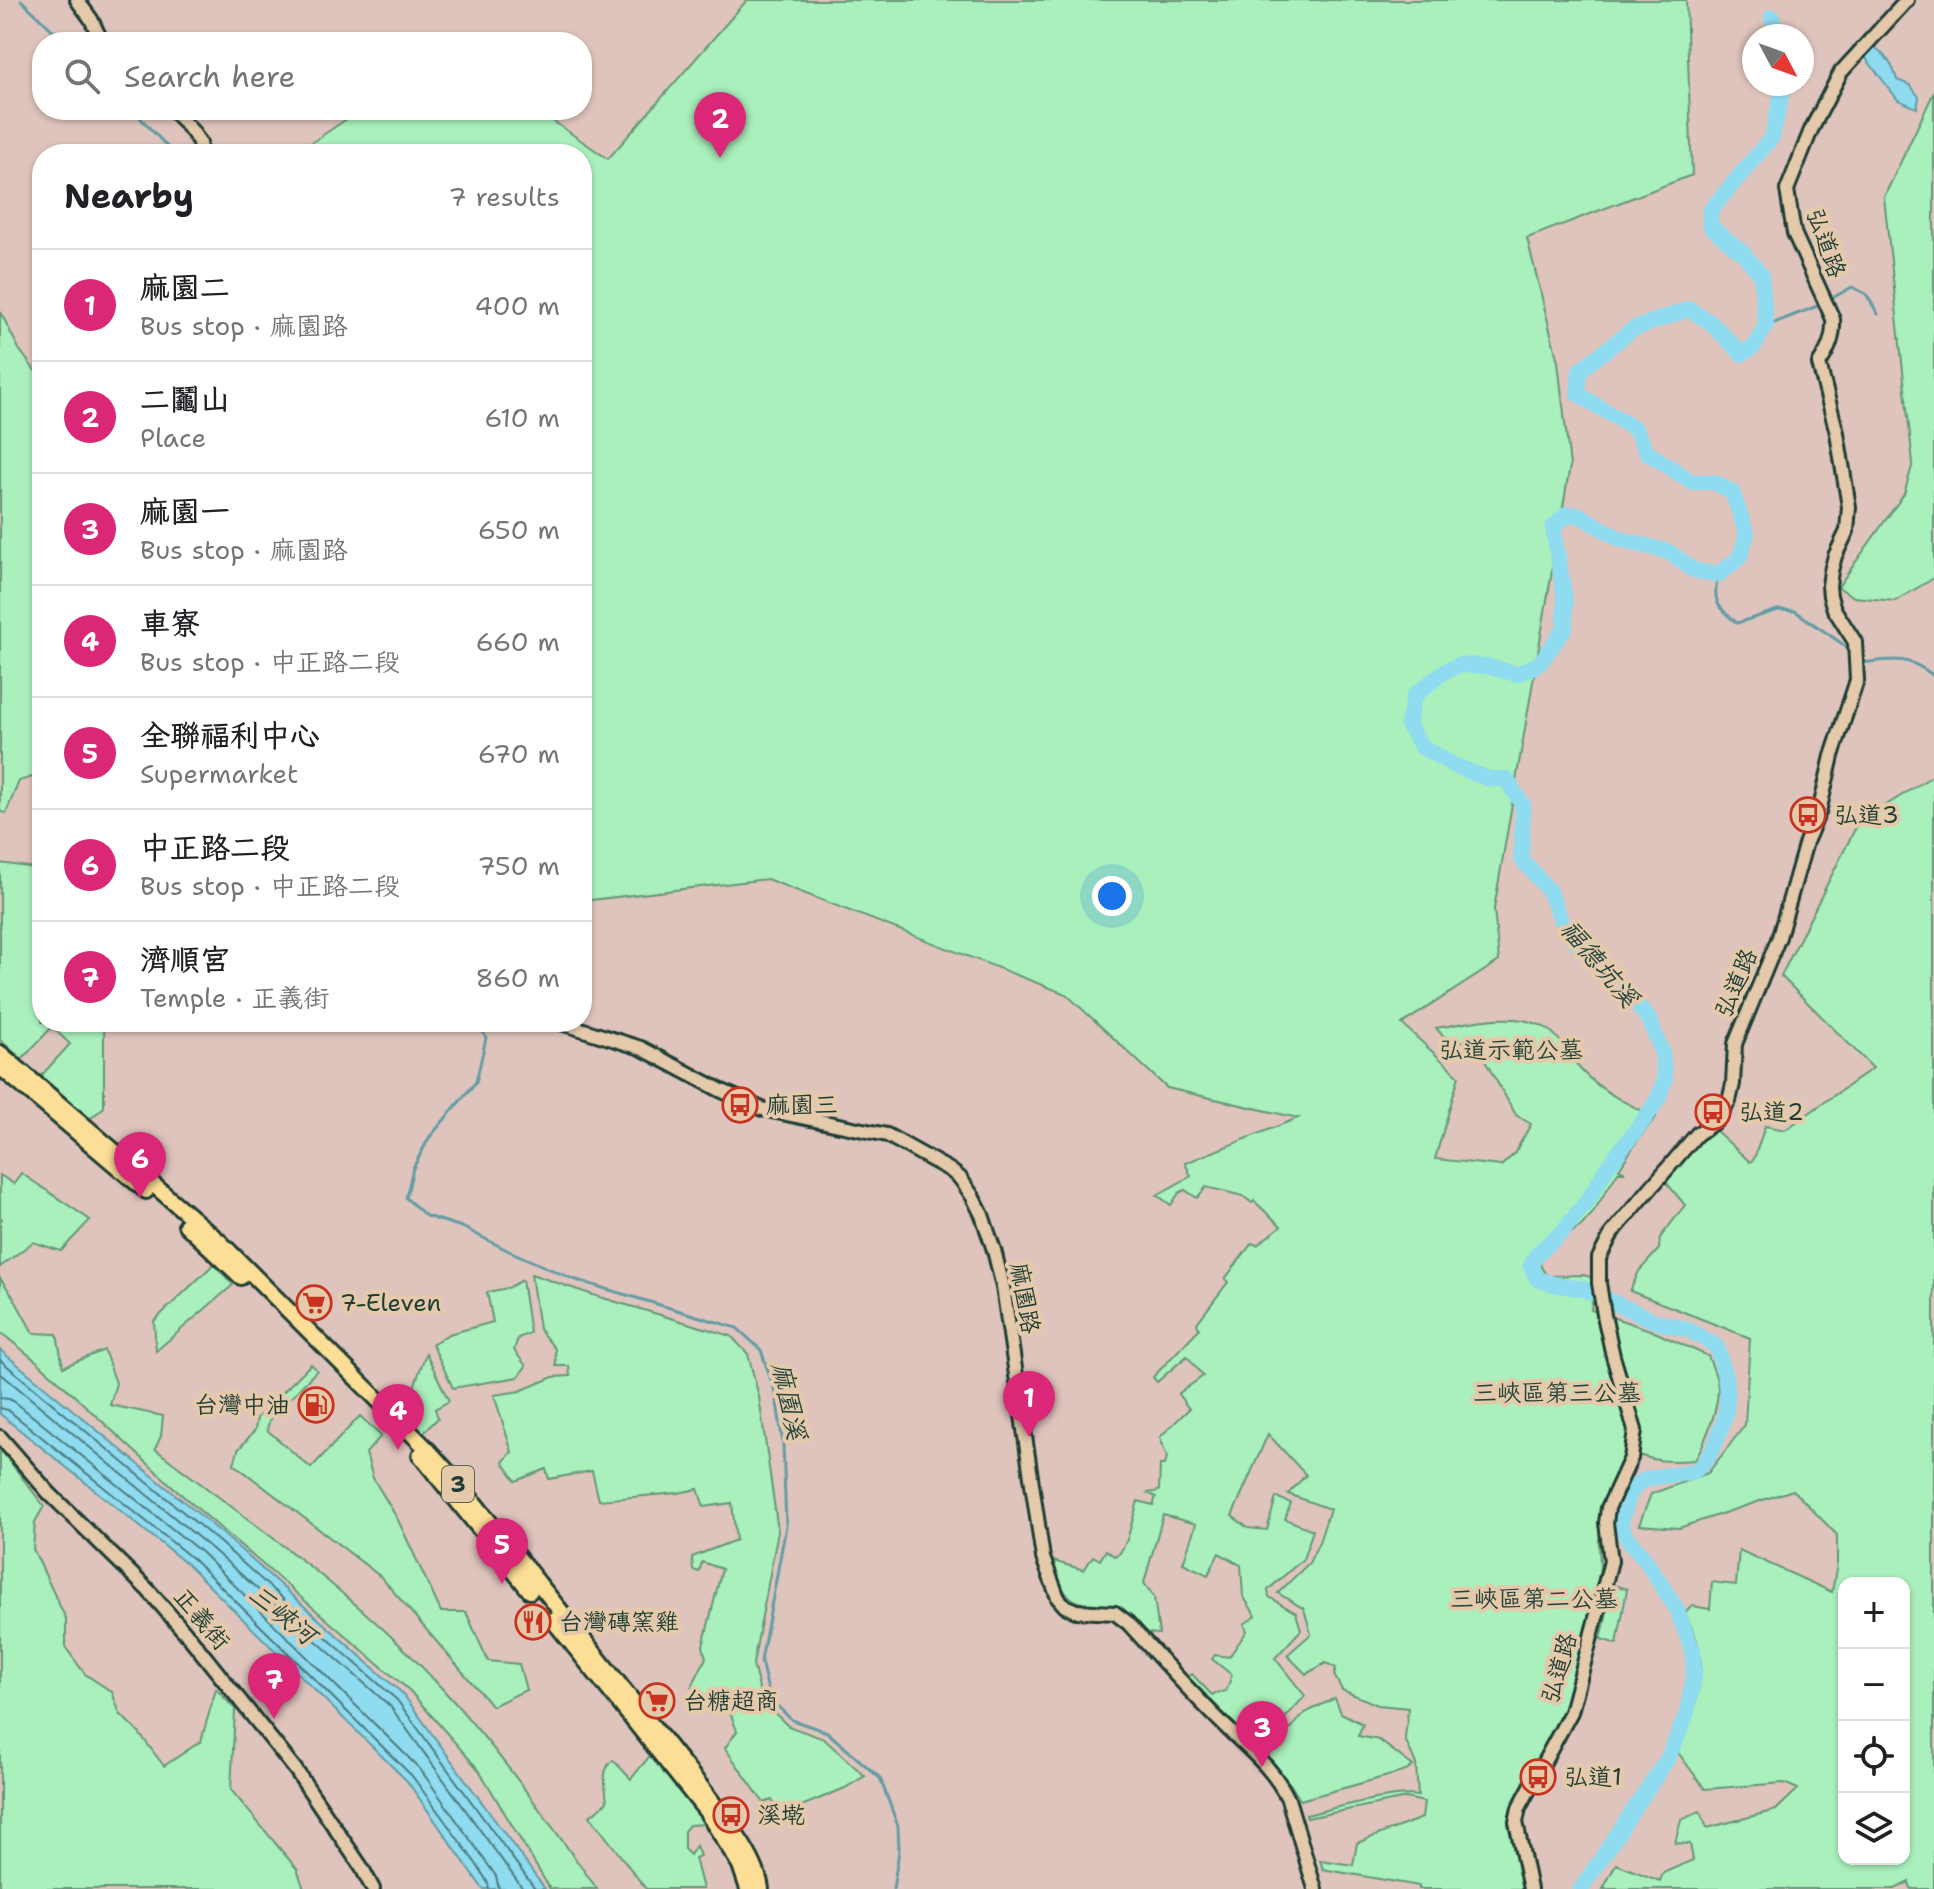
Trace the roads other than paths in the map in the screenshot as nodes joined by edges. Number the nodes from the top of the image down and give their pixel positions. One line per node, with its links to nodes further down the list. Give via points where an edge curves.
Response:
1 (77, 0): 3 (street)
2 (1907, 0): 13 (street, 弘道路, via 1841,72 1787,190 1794,233 1833,319 1834,332 1819,364 1849,507 1829,586 1834,609 1855,642 1857,680 1779,937 1735,1044 1729,1101 1612,1233 1599,1258 1604,1315 1635,1430 1633,1450 1610,1501 1606,1523 1611,1561 1571,1712 1519,1808 1516,1822)
3 (97, 32)
4 (182, 120): 5 (street)
5 (200, 144)
6 (590, 1032): 12 (street, 麻園路, via 641,1048 762,1109 887,1135 960,1178 982,1215 1003,1287 1043,1558 1058,1598 1076,1611 1115,1613 1128,1623 1271,1771 1288,1799)
7 (0, 1053): 10 (main road, 3, via 219,1241 443,1466 702,1788 752,1864)
8 (0, 1067): 10 (main road, 3, via 181,1220 423,1458 706,1811)
9 (0, 1437): 11 (street, 正義街, via 190,1638 295,1769)
10 (757, 1887)
11 (373, 1889)
12 (1315, 1889)
13 (1530, 1889)

